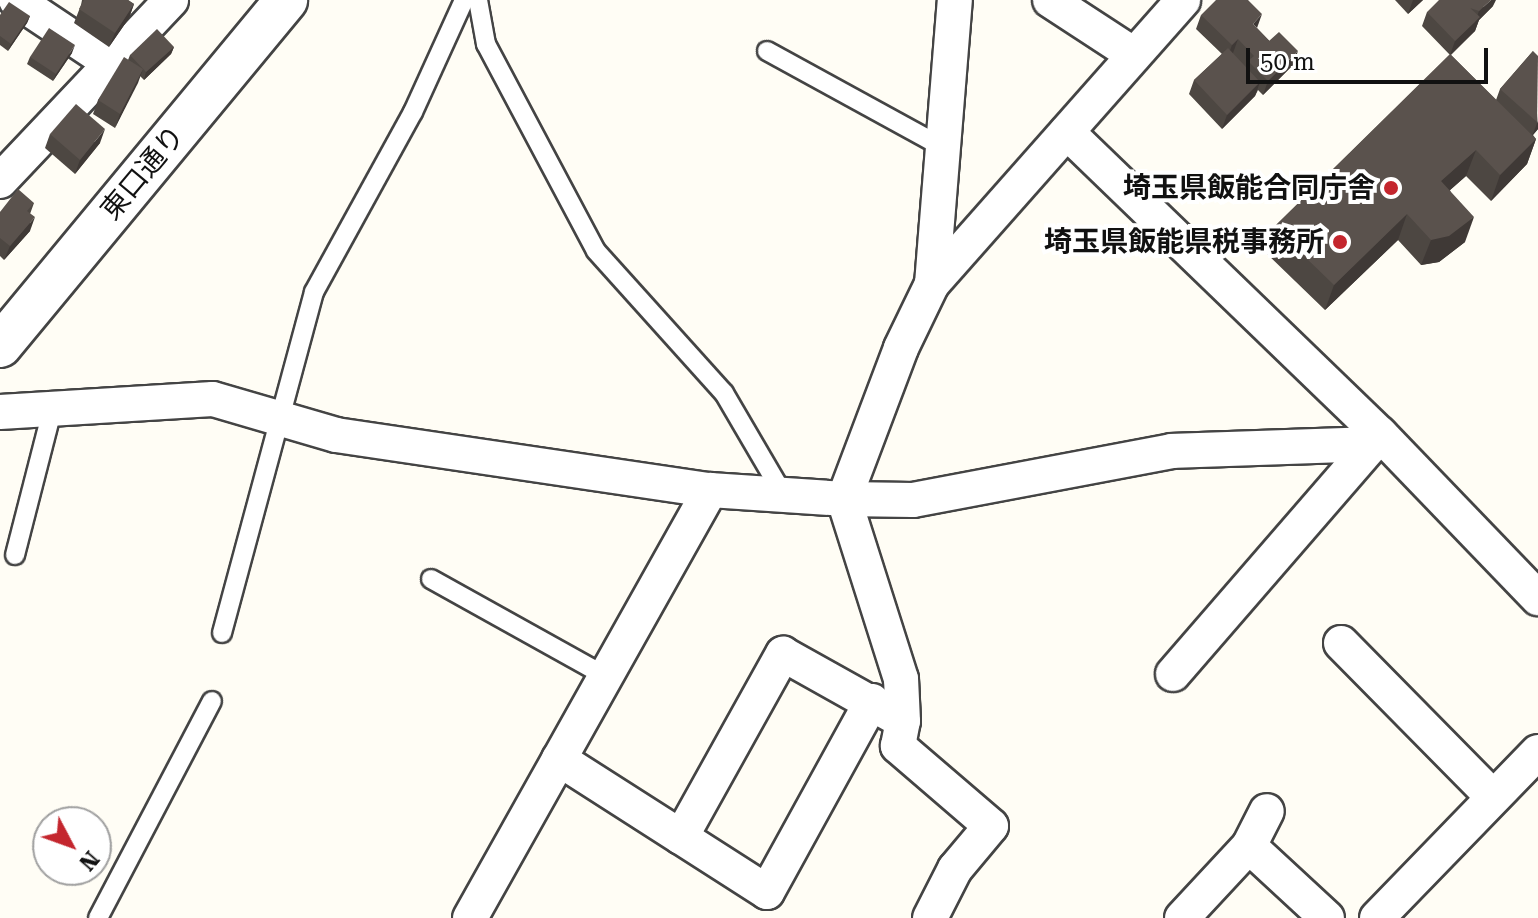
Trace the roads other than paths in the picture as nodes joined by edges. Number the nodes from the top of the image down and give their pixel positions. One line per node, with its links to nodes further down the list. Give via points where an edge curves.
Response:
1 (16, 0): 11 (street)
2 (171, 0): 11 (street)
3 (286, 0): 16 (street, 東口通り)
4 (464, 0): 19 (lane, via 413,112 314,292)
5 (478, 0): 22 (lane, via 486,44 596,251 724,393)
6 (955, 0): 13 (street)
7 (1050, 0): 10 (street)
8 (1183, 0): 10 (street)
9 (767, 51): 13 (lane)
10 (1134, 55): 12 (street)
11 (109, 62): 14 (street)
12 (1067, 132): 15 (street); 20 (street)
13 (942, 147): 15 (street)
14 (0, 181)
15 (932, 284): 23 (street, via 901,348)
16 (0, 346)
17 (53, 407): 18 (street); 19 (street, via 213,399); 24 (lane)
18 (0, 412)
19 (277, 419): 21 (street, via 336,435); 27 (lane)
20 (1376, 439): 23 (street, via 1172,451 913,500); 26 (street); 29 (street)
21 (710, 490): 22 (street); 30 (street)
22 (783, 494): 23 (street)
23 (844, 499): 33 (street, via 901,679)
24 (15, 555)
25 (431, 579): 30 (lane)
26 (1538, 598)
27 (222, 633)
28 (1341, 643): 36 (street)
29 (1173, 674)
30 (605, 676): 35 (street)
31 (212, 701): 40 (lane)
32 (872, 701): 33 (street); 38 (street, via 783,654); 38 (street, via 767,892)
33 (903, 721): 42 (street, via 898,746 991,826 955,869)
34 (1538, 752): 36 (street)
35 (559, 759): 38 (street); 41 (street)
36 (1491, 795): 45 (street)
37 (1267, 811): 39 (street)
38 (681, 837)
39 (1249, 846): 43 (street); 44 (street)
40 (98, 918)
41 (470, 918)
42 (930, 918)
43 (1182, 918)
44 (1327, 918)
45 (1377, 918)

